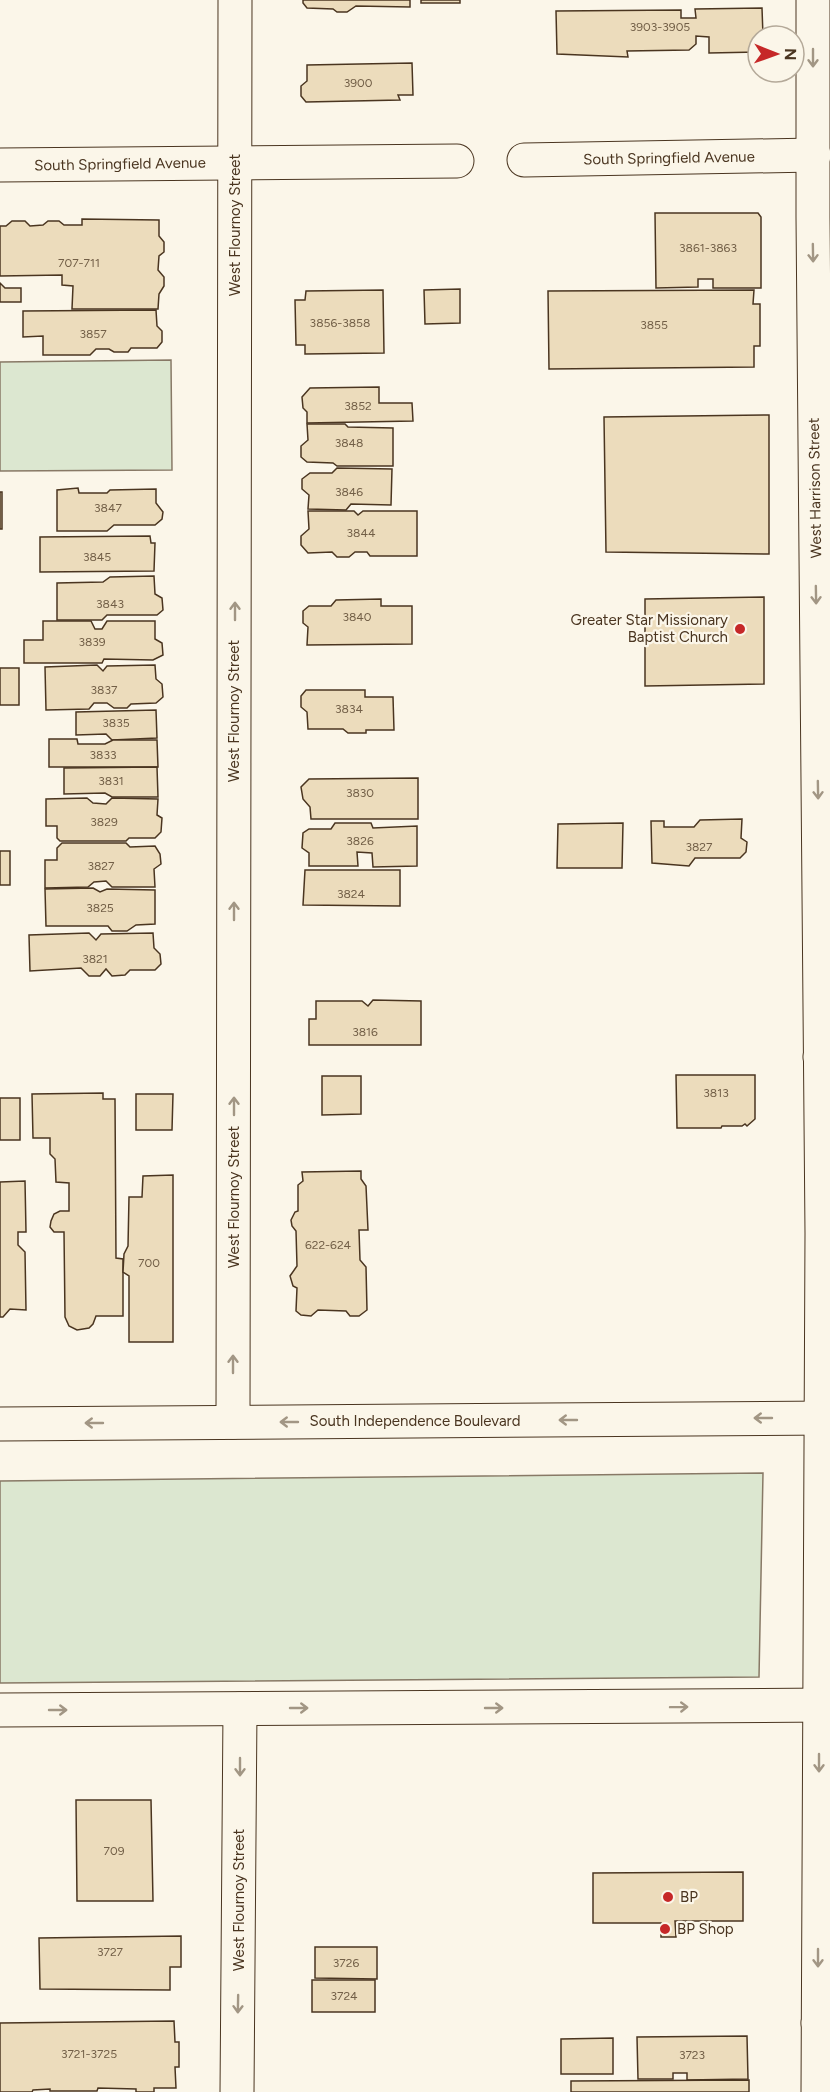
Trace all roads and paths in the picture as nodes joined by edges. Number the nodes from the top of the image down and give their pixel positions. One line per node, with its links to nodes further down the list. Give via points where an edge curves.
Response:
1 (235, 0): 6 (main road, West Flournoy Street)
2 (813, 0): 3 (main road, West Harrison Street, one-way to 3)
3 (814, 155): 4 (main road, South Springfield Avenue); 9 (main road, West Harrison Street, one-way to 9)
4 (524, 160)
5 (457, 161): 6 (main road, South Springfield Avenue)
6 (235, 163): 7 (main road, South Springfield Avenue); 11 (main road, West Flournoy Street, one-way to 6)
7 (0, 165)
8 (830, 999): 9 (main road)
9 (820, 1057): 10 (main road, West Harrison Street)
10 (826, 1418): 11 (main road, South Independence Boulevard, one-way to 11); 13 (main road, West Harrison Street)
11 (233, 1422): 12 (main road, South Independence Boulevard, one-way to 12)
12 (0, 1424)
13 (825, 1705): 14 (main road, one-way to 13); 16 (main road, West Harrison Street, one-way to 16)
14 (240, 1709): 15 (main road, one-way to 14); 18 (main road, West Flournoy Street, one-way to 18)
15 (0, 1710)
16 (819, 2023): 17 (main road); 19 (main road, West Harrison Street)
17 (830, 2075)
18 (237, 2092)
19 (818, 2092)

